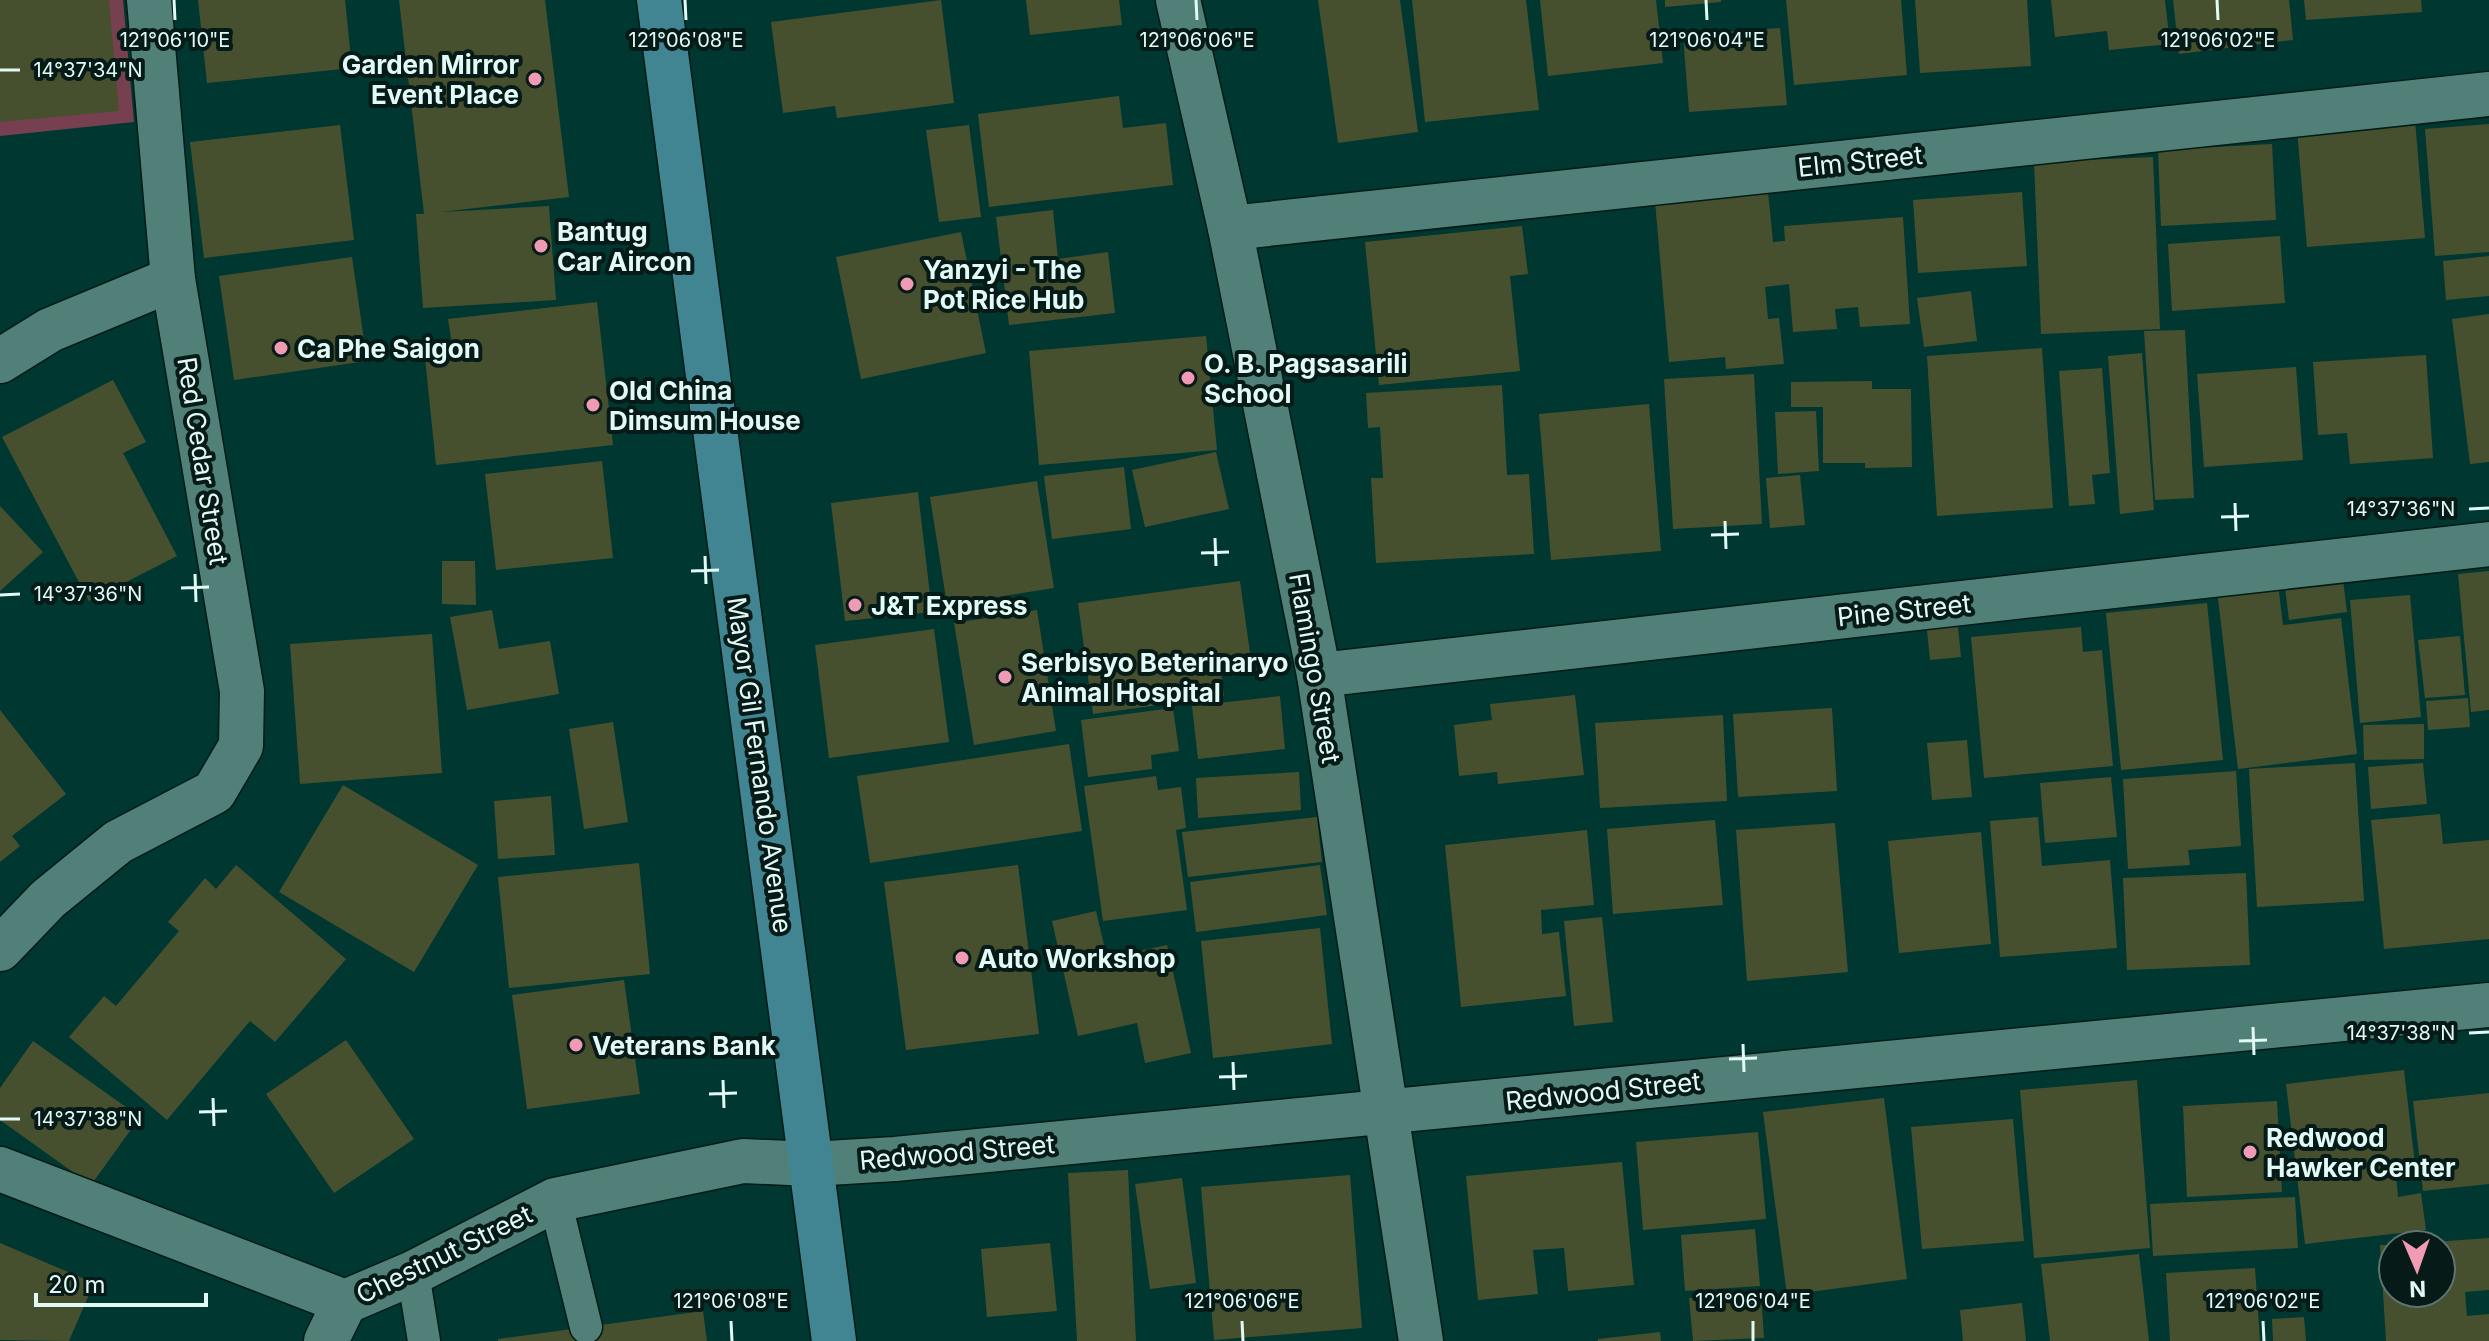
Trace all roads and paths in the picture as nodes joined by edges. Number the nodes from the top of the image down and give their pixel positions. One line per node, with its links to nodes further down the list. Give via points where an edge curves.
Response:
1 (149, 0): 6 (street, Red Cedar Street)
2 (659, 0): 13 (main road, Mayor Gil Fernando Avenue)
3 (1178, 0): 5 (street, Flamingo Street)
4 (2489, 94): 5 (street, Elm Street)
5 (1230, 228): 9 (street, Flamingo Street)
6 (173, 279): 7 (street, via 50,330); 10 (street, Red Cedar Street, via 242,691 241,746 214,792 118,842 48,899)
7 (0, 361)
8 (2489, 544): 9 (street, Pine Street)
9 (1319, 675): 12 (street, Flamingo Street)
10 (0, 949)
11 (2489, 1005): 12 (street, Redwood Street)
12 (1386, 1110): 13 (street, Redwood Street); 22 (street, Flamingo Street)
13 (811, 1164): 15 (street, Chestnut Street, via 743,1161); 21 (main road, Mayor Gil Fernando Avenue)
14 (0, 1169): 17 (street, Chestnut Street)
15 (555, 1200): 16 (street, Chestnut Street); 18 (lane)
16 (413, 1273): 17 (street, Chestnut Street); 20 (lane)
17 (345, 1302): 19 (street)
18 (586, 1327)
19 (326, 1341)
20 (424, 1341)
21 (834, 1341)
22 (1421, 1341)

